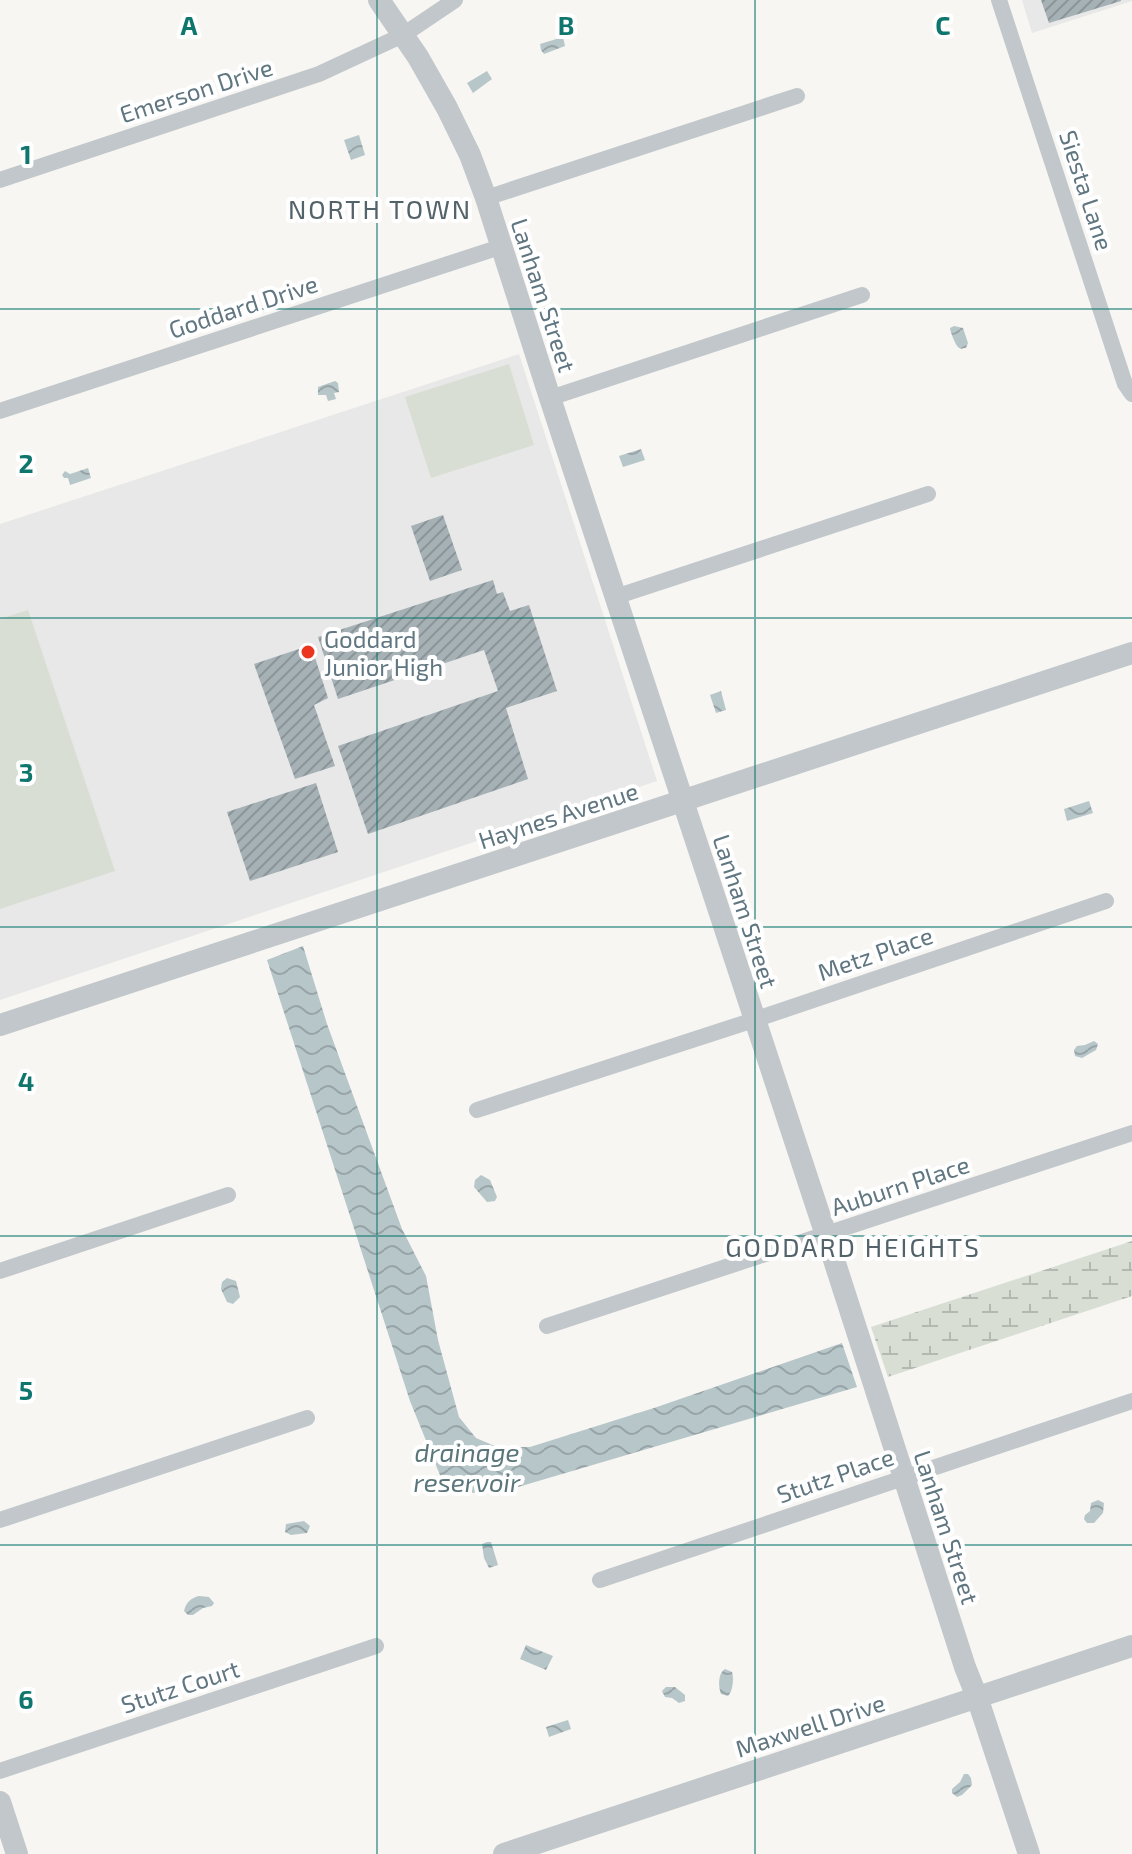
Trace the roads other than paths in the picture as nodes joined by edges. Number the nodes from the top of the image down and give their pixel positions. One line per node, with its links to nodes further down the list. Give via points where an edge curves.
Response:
1 (379, 0): 4 (street, Lanham Street)
2 (455, 0): 4 (street, Emerson Drive)
3 (999, 0): 10 (street, Siesta Lane)
4 (403, 35): 6 (street, Emerson Drive, via 319,74); 7 (street, Lanham Street, via 458,130)
5 (797, 96): 7 (street)
6 (0, 180)
7 (486, 198): 8 (street, Lanham Street)
8 (500, 247): 11 (street, Lanham Street); 12 (street, Goddard Drive)
9 (862, 295): 11 (street)
10 (1132, 394)
11 (550, 398): 14 (street, Lanham Street)
12 (0, 411)
13 (928, 494): 14 (street)
14 (615, 597): 16 (street, Lanham Street)
15 (1132, 653): 16 (street, Haynes Avenue)
16 (682, 801): 18 (street, Lanham Street); 19 (street, Haynes Avenue)
17 (1106, 901): 18 (street, Metz Place)
18 (754, 1020): 20 (street, Metz Place); 23 (street, Lanham Street)
19 (0, 1025)
20 (477, 1110)
21 (1132, 1133): 23 (street, Auburn Place)
22 (228, 1195): 24 (street)
23 (826, 1235): 25 (street, Auburn Place); 28 (street, Lanham Street)
24 (0, 1271)
25 (547, 1326)
26 (1132, 1401): 28 (street, Stutz Place)
27 (307, 1418): 29 (street)
28 (904, 1477): 30 (street, Stutz Place); 33 (street, Lanham Street)
29 (0, 1520)
30 (600, 1580)
31 (376, 1646): 34 (street, Stutz Court)
32 (1132, 1646): 33 (street, Maxwell Drive)
33 (977, 1697): 37 (street, Maxwell Drive); 38 (street, Lanham Street)
34 (0, 1771)
35 (0, 1802): 36 (street)
36 (17, 1854)
37 (504, 1854)
38 (1029, 1854)

